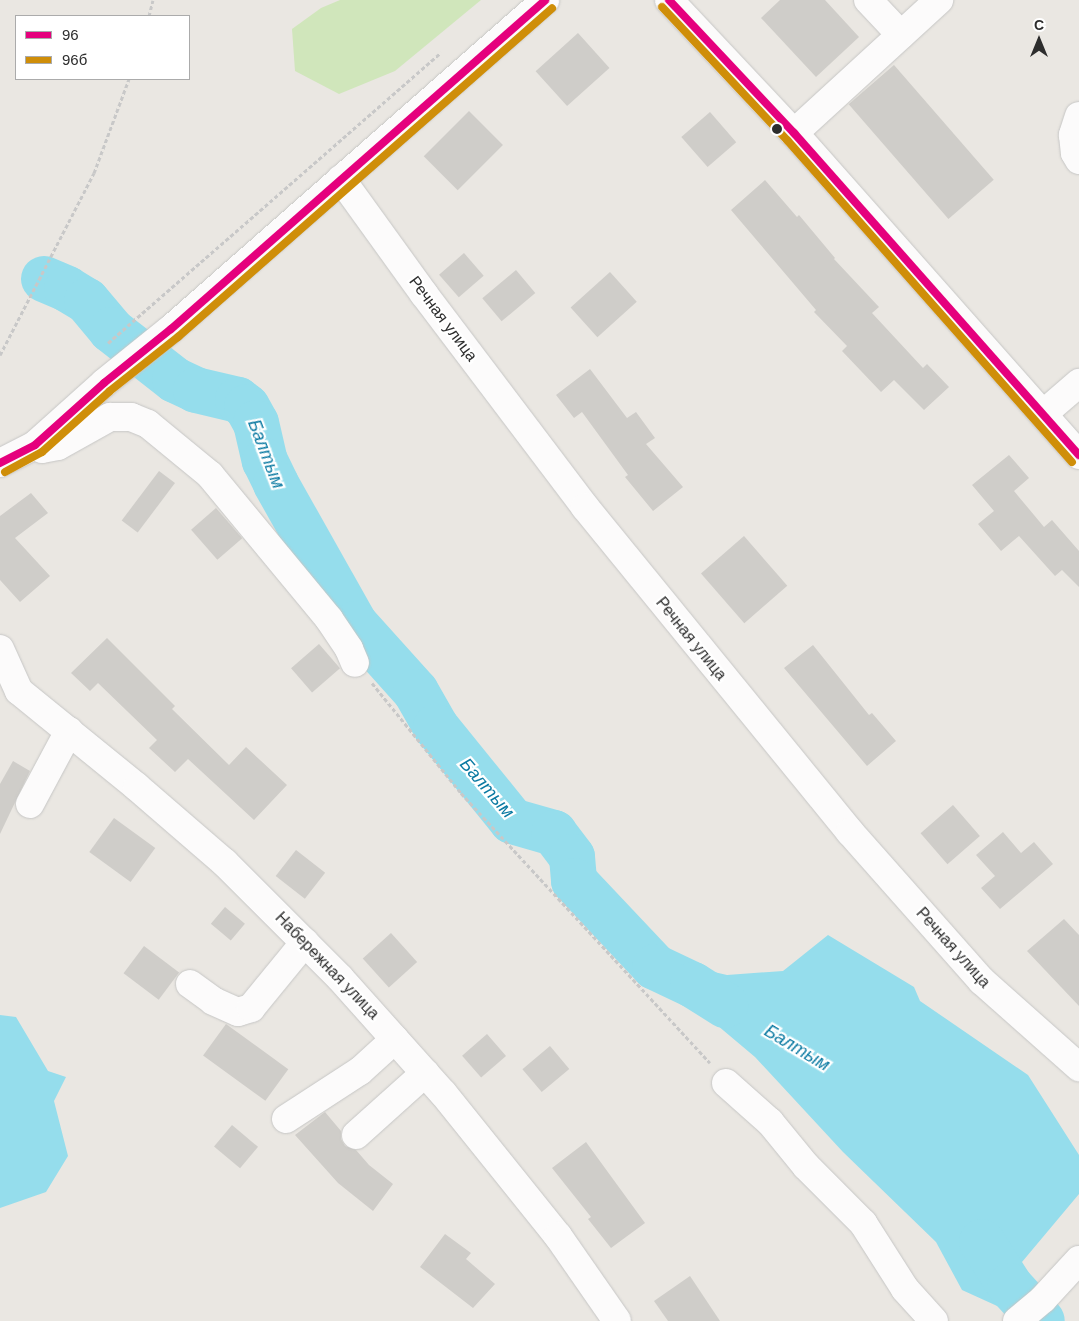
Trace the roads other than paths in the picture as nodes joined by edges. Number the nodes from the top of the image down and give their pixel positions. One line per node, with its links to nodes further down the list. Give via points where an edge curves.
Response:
1 (545, 0): 9 (street)
2 (669, 0): 7 (street)
3 (868, 0): 5 (street)
4 (939, 0): 5 (street)
5 (900, 35): 7 (street)
6 (1079, 116): 8 (street, via 1073,135)
7 (794, 133): 11 (street)
8 (1079, 160)
9 (341, 179): 12 (street); 22 (street, Речная улица, via 585,507 838,817 982,981)
10 (1079, 383): 11 (street)
11 (1043, 414): 13 (street)
12 (35, 445): 14 (street); 16 (street, via 42,449 58,446 110,417 130,417 148,424 210,475 328,620)
13 (1079, 455)
14 (0, 463)
15 (0, 649): 17 (street, Набережная улица, via 19,691)
16 (355, 663)
17 (69, 731): 18 (street); 19 (street, Набережная улица, via 224,862)
18 (30, 804)
19 (305, 942): 20 (street, via 251,1008 238,1012 213,1001); 21 (street, Набережная улица)
20 (190, 984)
21 (395, 1039): 23 (street, Набережная улица); 25 (street, via 360,1071)
22 (1079, 1067)
23 (425, 1073): 26 (street); 28 (street, Набережная улица, via 558,1236)
24 (726, 1082): 29 (street, via 770,1122 806,1166 863,1223 904,1289)
25 (286, 1119)
26 (356, 1135)
27 (1079, 1260): 30 (street, via 1043,1299)
28 (617, 1321)
29 (934, 1321)
30 (1017, 1321)

